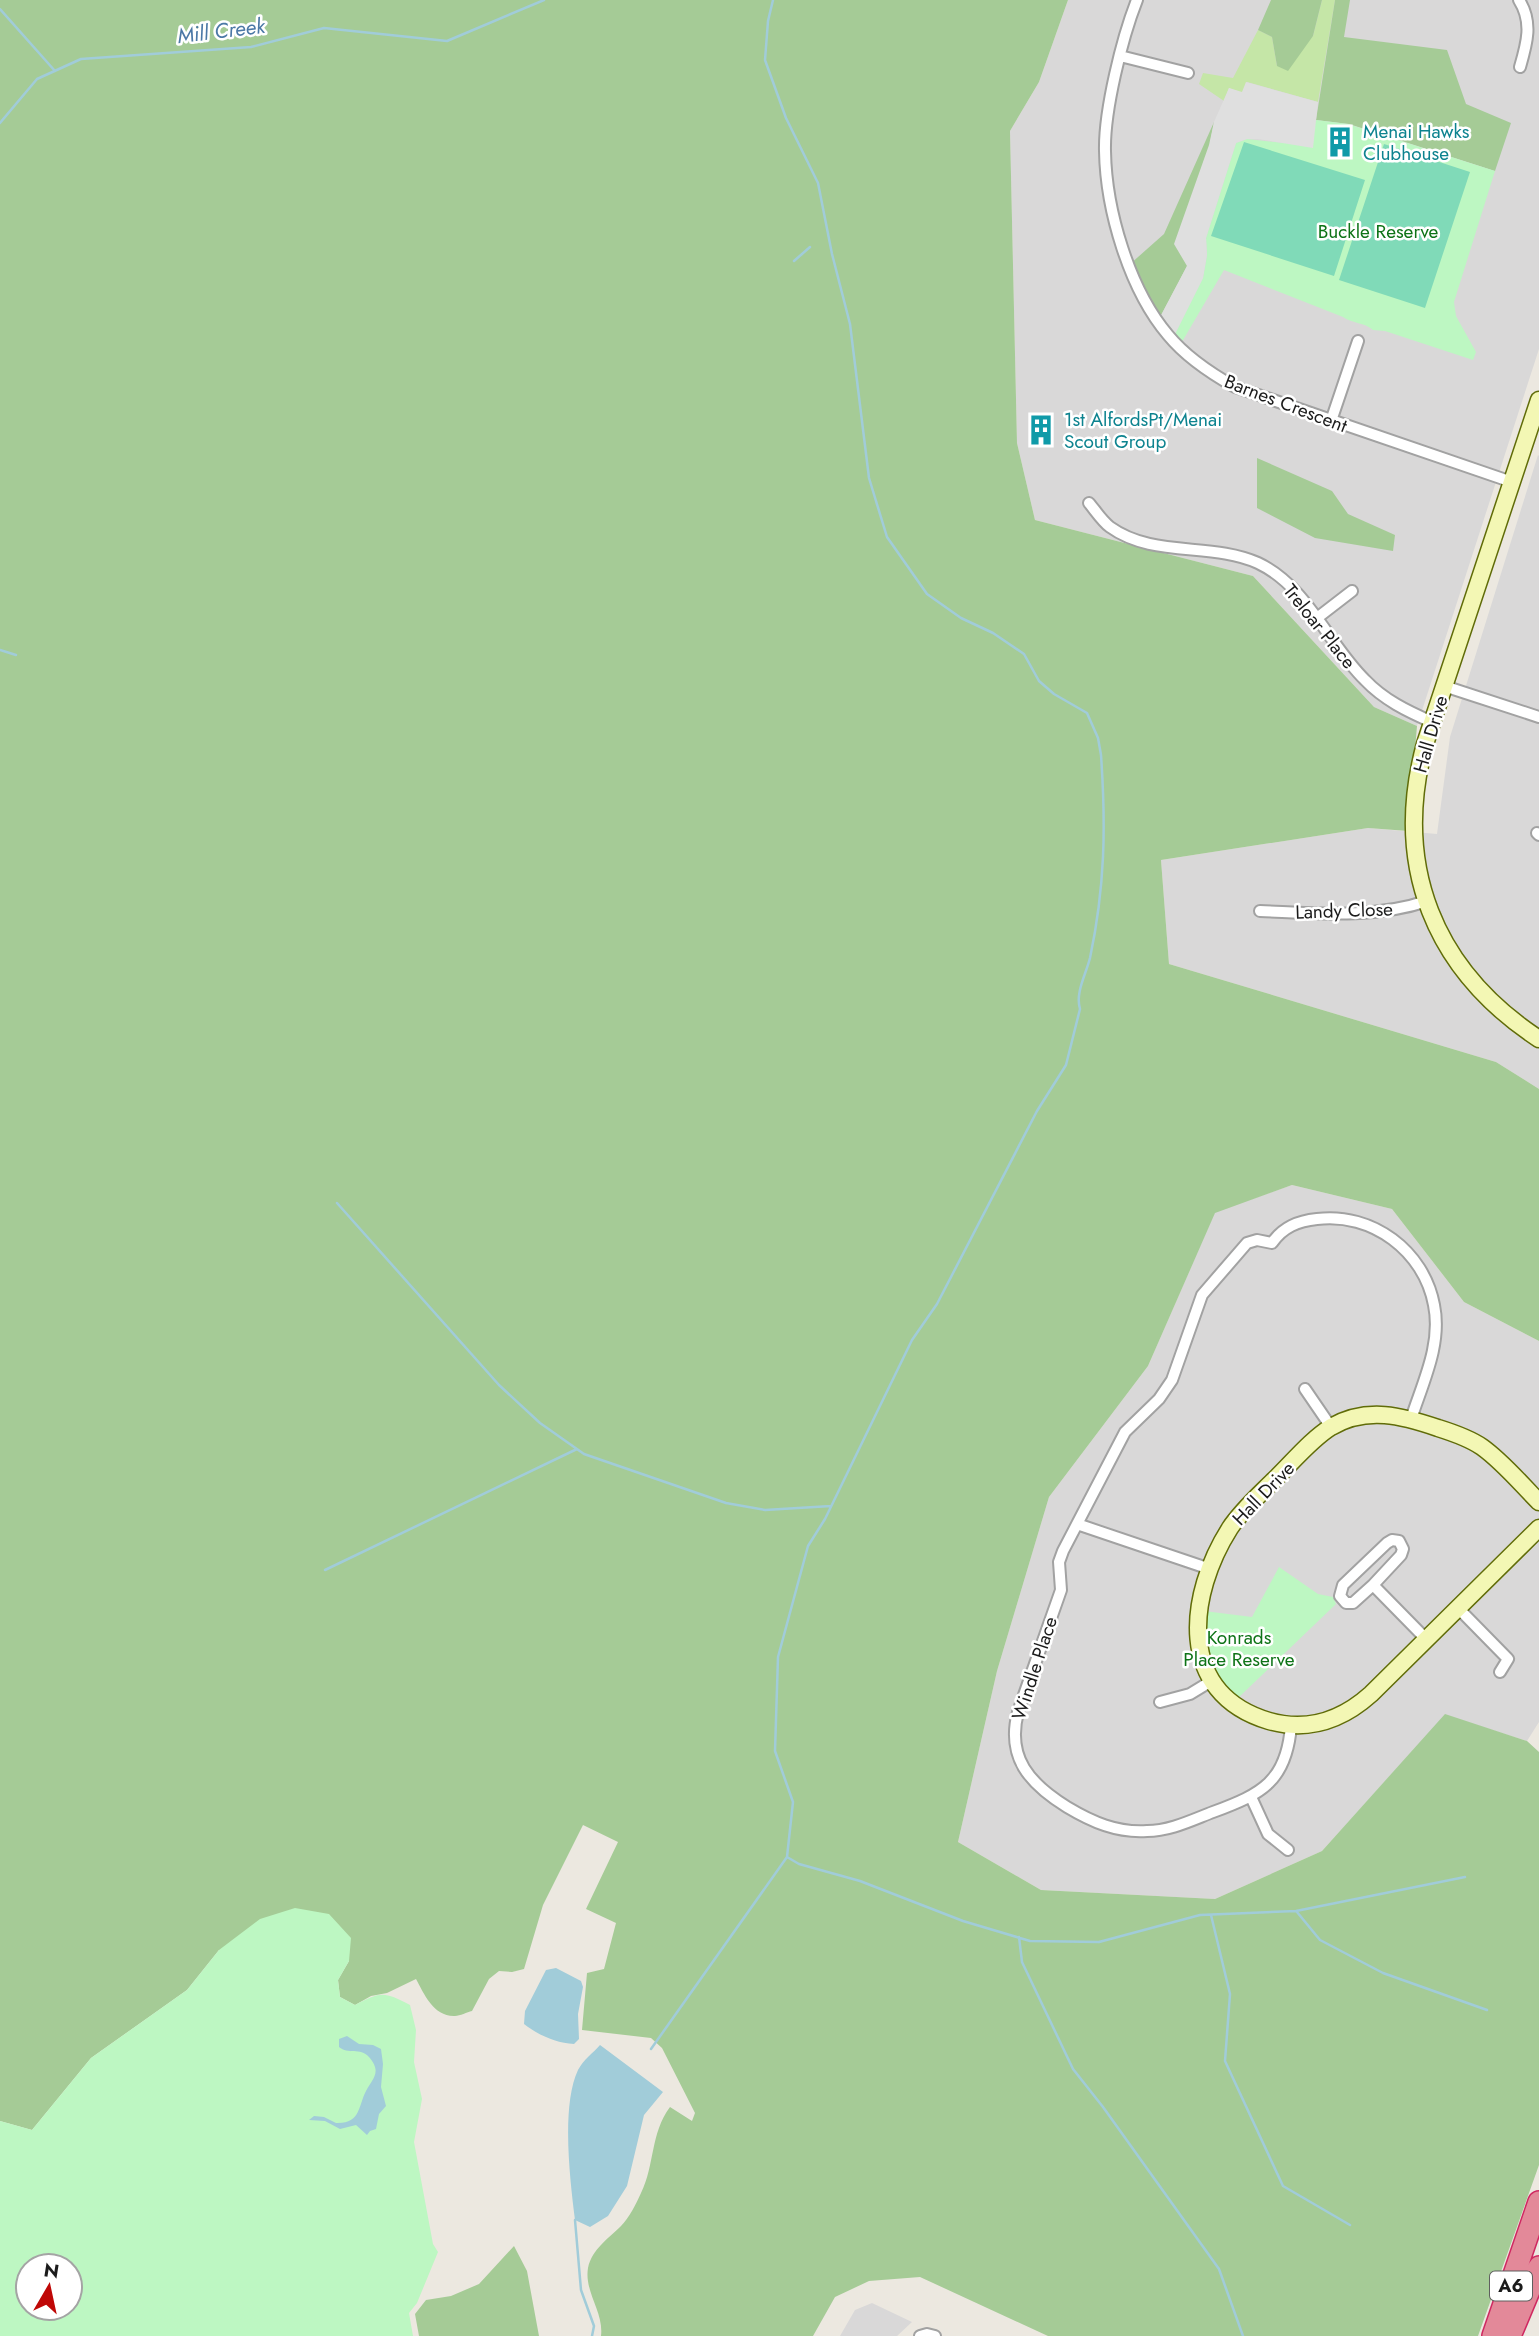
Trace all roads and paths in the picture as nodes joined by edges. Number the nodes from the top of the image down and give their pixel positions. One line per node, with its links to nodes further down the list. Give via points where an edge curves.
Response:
1 (1137, 0): 3 (street, Barnes Crescent)
2 (1519, 0): 4 (street, via 1528,27)
3 (1120, 56): 5 (street); 8 (street, Barnes Crescent, via 1107,123 1109,194 1123,247 1149,307 1179,347 1219,378)
4 (1520, 66)
5 (1188, 73)
6 (1358, 341): 8 (street)
7 (1539, 400): 9 (street, Hall Drive)
8 (1331, 421): 9 (street, Barnes Crescent)
9 (1512, 482): 13 (street, Hall Drive)
10 (1089, 503): 12 (street, Treloar Place, via 1109,526 1139,542 1225,553 1259,564 1287,583)
11 (1352, 591): 12 (street)
12 (1317, 618): 15 (street, Treloar Place, via 1381,696)
13 (1444, 686): 14 (street); 15 (street, Hall Drive)
14 (1539, 717)
15 (1432, 722): 16 (street, Hall Drive, via 1418,770 1413,820)
16 (1427, 901): 17 (street, Landy Close, via 1345,914); 18 (street, Hall Drive, via 1439,932 1475,987)
17 (1259, 911)
18 (1539, 1039)
19 (1305, 1389): 21 (street)
20 (1411, 1419): 21 (street, Hall Drive, via 1369,1415); 22 (street, Hall Drive, via 1479,1445); 23 (street, Windle Place, via 1436,1327 1425,1277 1400,1244 1377,1229 1340,1218 1300,1222 1279,1233 1272,1243 1247,1243 1202,1295 1172,1380 1125,1432)
21 (1331, 1427): 25 (street, Hall Drive, via 1237,1518)
22 (1539, 1502)
23 (1077, 1524): 25 (street); 33 (street, Windle Place, via 1060,1557 1061,1590 1015,1721 1017,1753 1027,1775 1089,1819 1131,1831 1170,1828)
24 (1539, 1528): 27 (street, Hall Drive)
25 (1210, 1569): 30 (street, Hall Drive, via 1198,1606 1197,1632)
26 (1373, 1585): 26 (street, via 1353,1603 1341,1598 1343,1585 1388,1542 1399,1541 1403,1553); 28 (street)
27 (1458, 1608): 28 (street, Hall Drive); 29 (street, via 1508,1659)
28 (1426, 1639): 32 (street, Hall Drive, via 1353,1709 1322,1722)
29 (1500, 1672)
30 (1213, 1680): 31 (street, via 1189,1694); 32 (street, Hall Drive, via 1247,1712)
31 (1160, 1702)
32 (1291, 1725): 33 (street, Windle Place, via 1280,1771)
33 (1251, 1797): 34 (street, via 1268,1834)
34 (1288, 1850)
35 (1539, 2202): 39 (highway, A6)
36 (1539, 2267): 40 (highway, A6)
37 (920, 2336): 38 (street)
38 (935, 2336)
39 (1493, 2336)
40 (1510, 2336)

